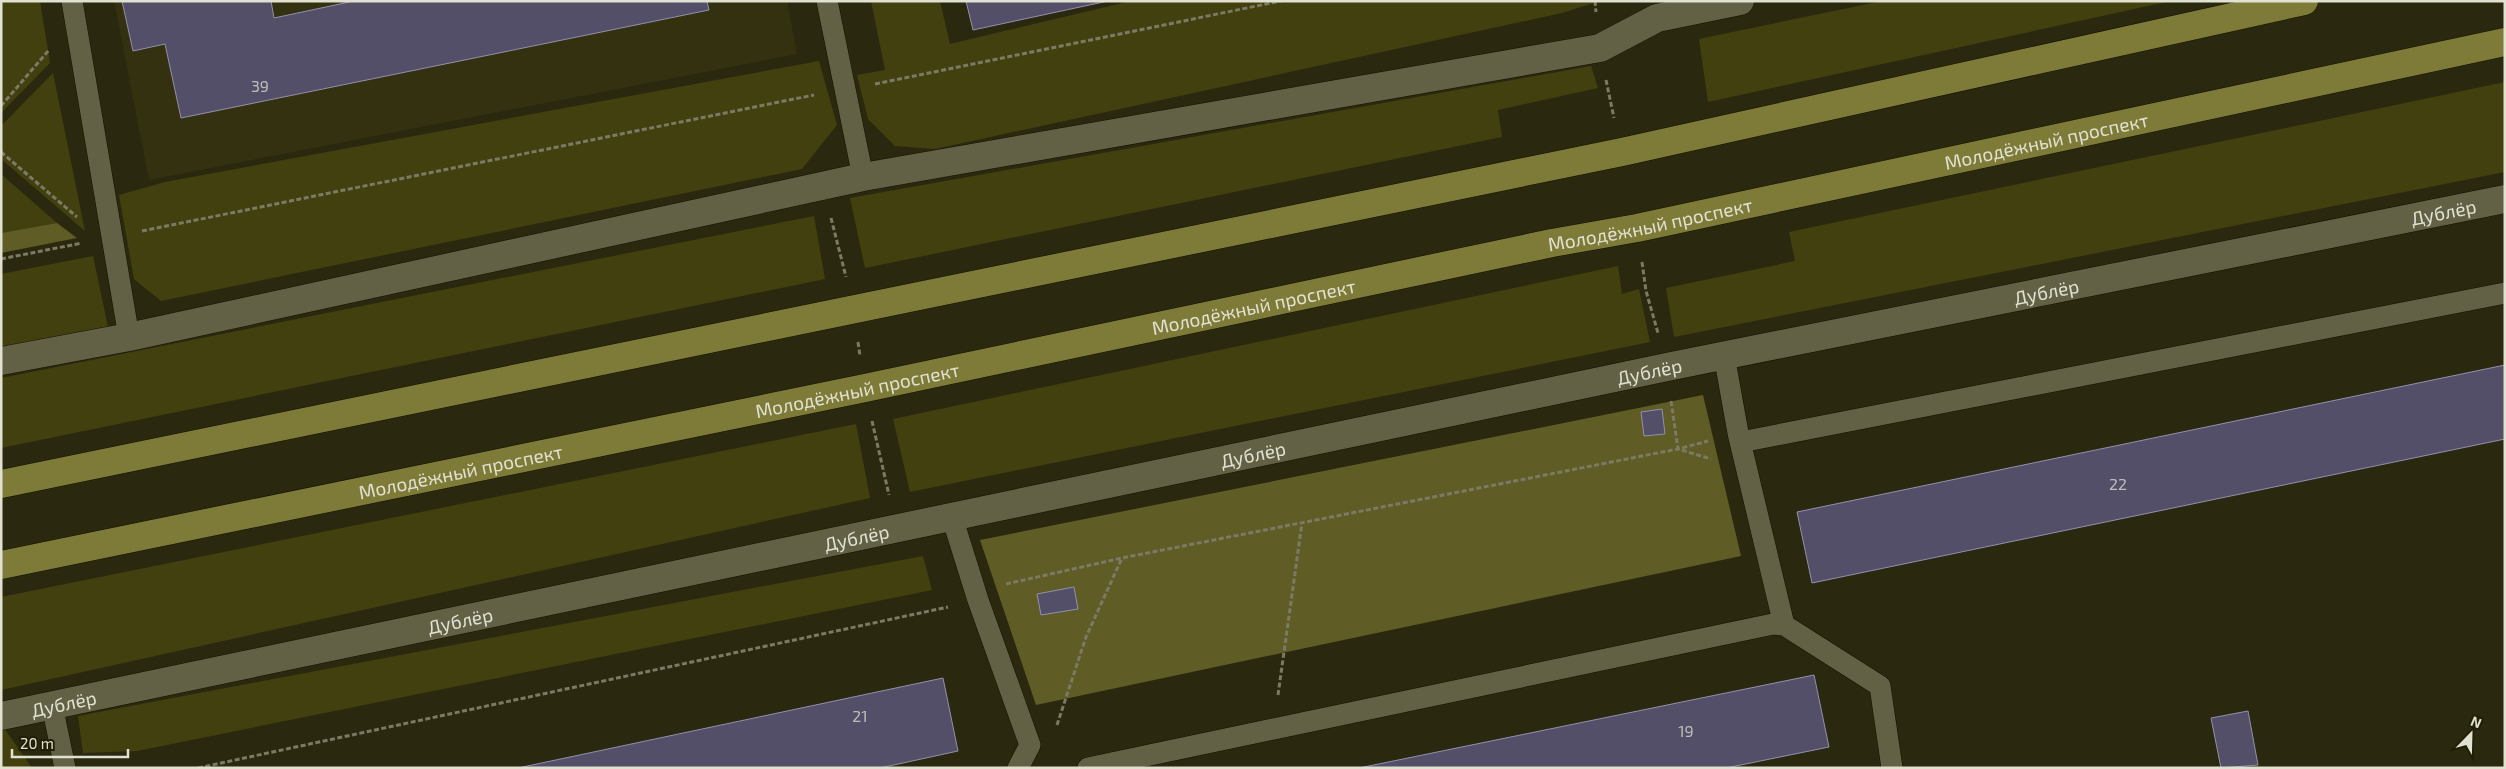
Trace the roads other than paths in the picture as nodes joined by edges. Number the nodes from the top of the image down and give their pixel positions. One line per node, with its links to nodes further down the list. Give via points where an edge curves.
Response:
1 (827, 1): 7 (lane)
2 (1740, 1): 5 (street)
3 (2304, 1): 14 (main road, via 1622,152)
4 (74, 10): 10 (lane)
5 (1655, 10): 7 (street, via 1600,48)
6 (2505, 42): 16 (main road, Молодёжный проспект, via 1636,228)
7 (863, 177): 10 (street)
8 (2505, 199): 11 (street, Дублёр)
9 (2505, 293): 13 (lane)
10 (129, 337): 12 (street)
11 (1724, 355): 13 (lane); 15 (street, Дублёр)
12 (1, 361)
13 (1741, 442): 17 (lane)
14 (1, 484)
15 (952, 517): 18 (street, Дублёр); 21 (lane, via 1030,745)
16 (1, 565)
17 (1784, 625): 22 (lane, via 1774,624); 23 (lane, via 1880,686)
18 (52, 705): 19 (street, Дублёр); 20 (lane)
19 (1, 716)
20 (65, 768)
21 (1018, 768)
22 (1088, 768)
23 (1892, 768)

